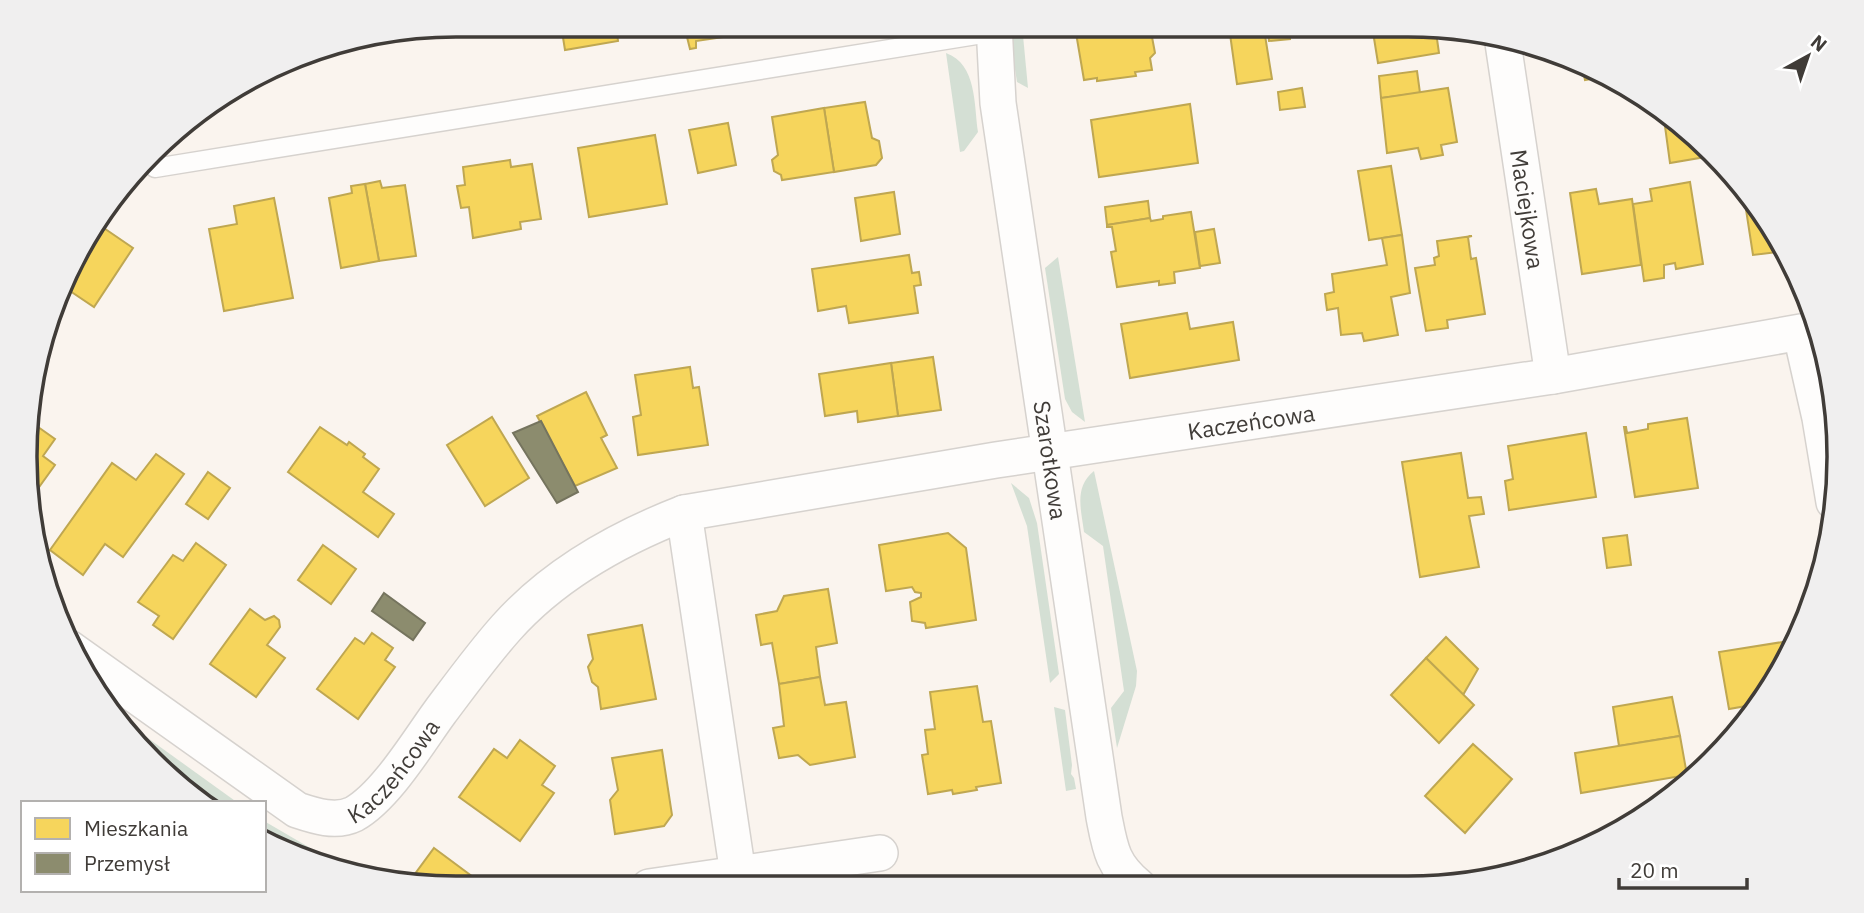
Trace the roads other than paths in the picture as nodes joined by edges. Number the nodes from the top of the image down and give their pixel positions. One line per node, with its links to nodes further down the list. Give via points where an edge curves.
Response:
1 (940, 37): 4 (lane)
2 (994, 37): 8 (street, Szarotkowa, via 998,103)
3 (1504, 48): 7 (street, Maciejkowa)
4 (155, 168)
5 (1808, 331): 7 (street, Kaczeńcowa)
6 (1810, 338): 9 (street)
7 (1553, 376): 8 (street, Kaczeńcowa)
8 (1049, 452): 10 (street, Kaczeńcowa); 15 (street, Szarotkowa, via 1109,846)
9 (1827, 457)
10 (684, 513): 11 (street, Kaczeńcowa, via 609,545 529,604 482,655 381,792 353,814 324,819 297,810); 13 (street)
11 (92, 664)
12 (880, 853): 13 (street)
13 (738, 874): 14 (street)
14 (724, 876)
15 (1126, 876)

